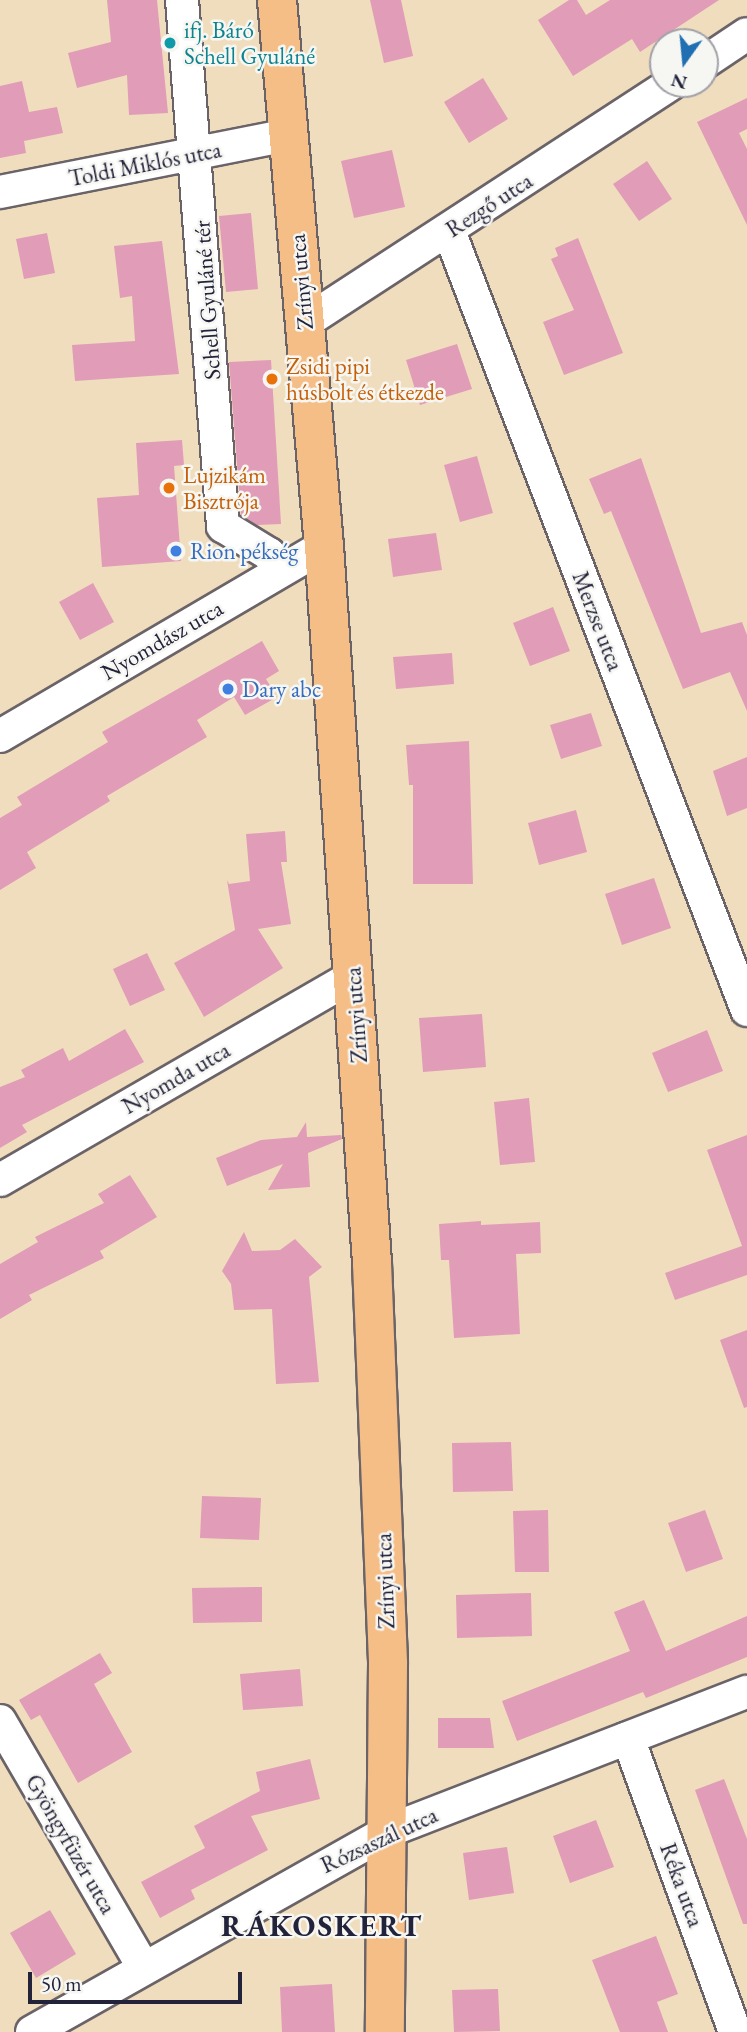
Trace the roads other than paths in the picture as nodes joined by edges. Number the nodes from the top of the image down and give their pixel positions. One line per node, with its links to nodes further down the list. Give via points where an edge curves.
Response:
1 (182, 0): 7 (street, Schell Gyuláné tér)
2 (277, 0): 6 (main road, Zrínyi utca)
3 (747, 34): 4 (street)
4 (719, 53)
5 (650, 98): 9 (street, Rezgő utca)
6 (289, 135): 7 (street, Toldi Miklós utca); 10 (main road, Zrínyi utca)
7 (196, 153): 8 (street, Toldi Miklós utca); 12 (street, Schell Gyuláné tér, via 223,526 269,554)
8 (0, 192)
9 (449, 231): 10 (street, Rezgő utca); 15 (street, Merzse utca)
10 (304, 323): 11 (main road, Zrínyi utca)
11 (324, 546): 12 (street, Nyomdász utca); 14 (main road, Zrínyi utca)
12 (280, 571): 13 (street, Nyomdász utca)
13 (0, 736)
14 (353, 976): 16 (street, Nyomda utca); 20 (main road, Zrínyi utca, via 381,1470)
15 (747, 1010)
16 (0, 1180)
17 (747, 1692): 19 (street, Rózsaszál utca)
18 (0, 1721): 21 (street, Gyöngyfüzér utca)
19 (628, 1738): 20 (street, Rózsaszál utca); 24 (street, Réka utca)
20 (388, 1831): 21 (street, Rózsaszál utca); 23 (main road, Zrínyi utca)
21 (143, 1968): 22 (street, Rózsaszál utca)
22 (32, 2032)
23 (384, 2032)
24 (735, 2032)

